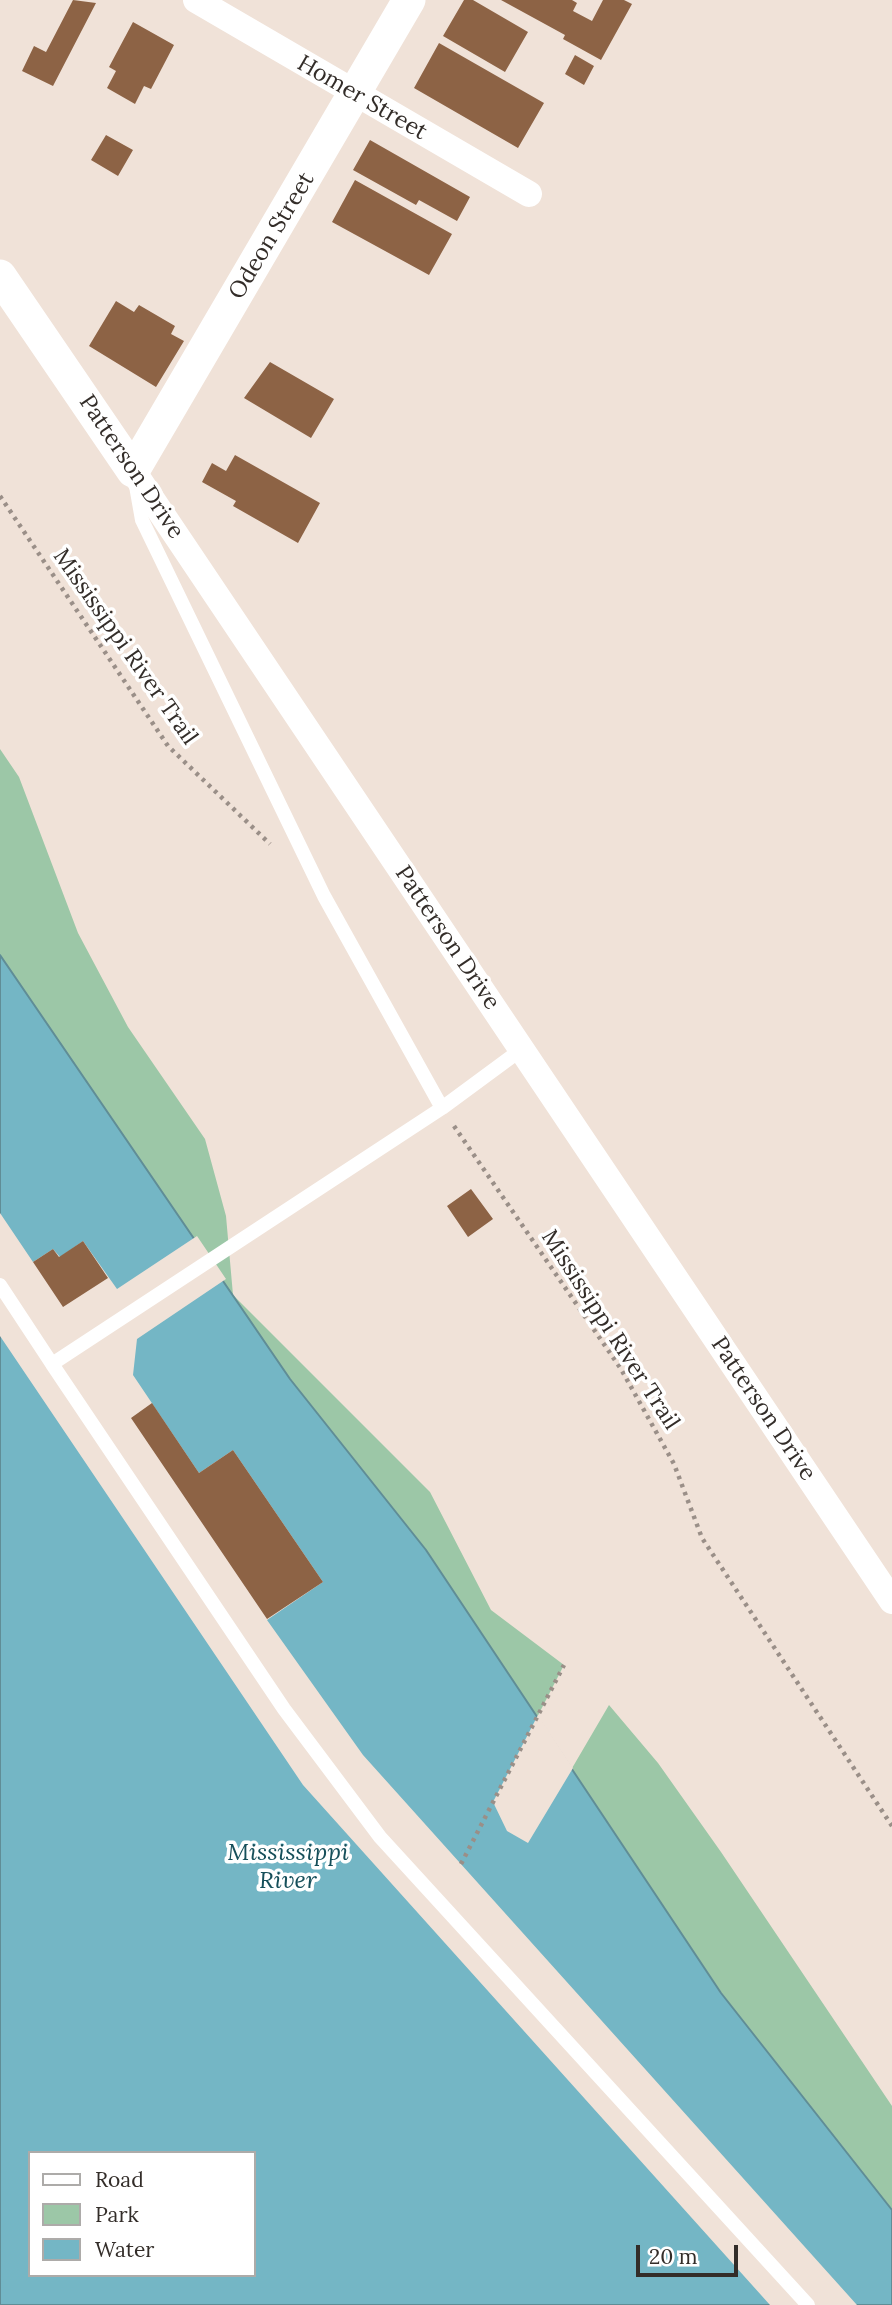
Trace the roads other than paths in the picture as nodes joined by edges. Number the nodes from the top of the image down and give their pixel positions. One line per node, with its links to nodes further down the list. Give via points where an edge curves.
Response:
1 (196, 0): 3 (street, Homer Street)
2 (409, 0): 3 (street, Odeon Street)
3 (355, 94): 4 (street, Homer Street); 6 (street, Odeon Street)
4 (530, 194)
5 (0, 276): 6 (street, Patterson Drive)
6 (134, 471): 7 (street, Patterson Drive); 8 (lane, via 142,520 318,883)
7 (522, 1049): 8 (lane); 11 (street, Patterson Drive)
8 (442, 1108): 10 (lane)
9 (0, 1285): 10 (lane)
10 (52, 1364): 12 (lane, via 284,1709 380,1837)
11 (892, 1601)
12 (808, 2305)

